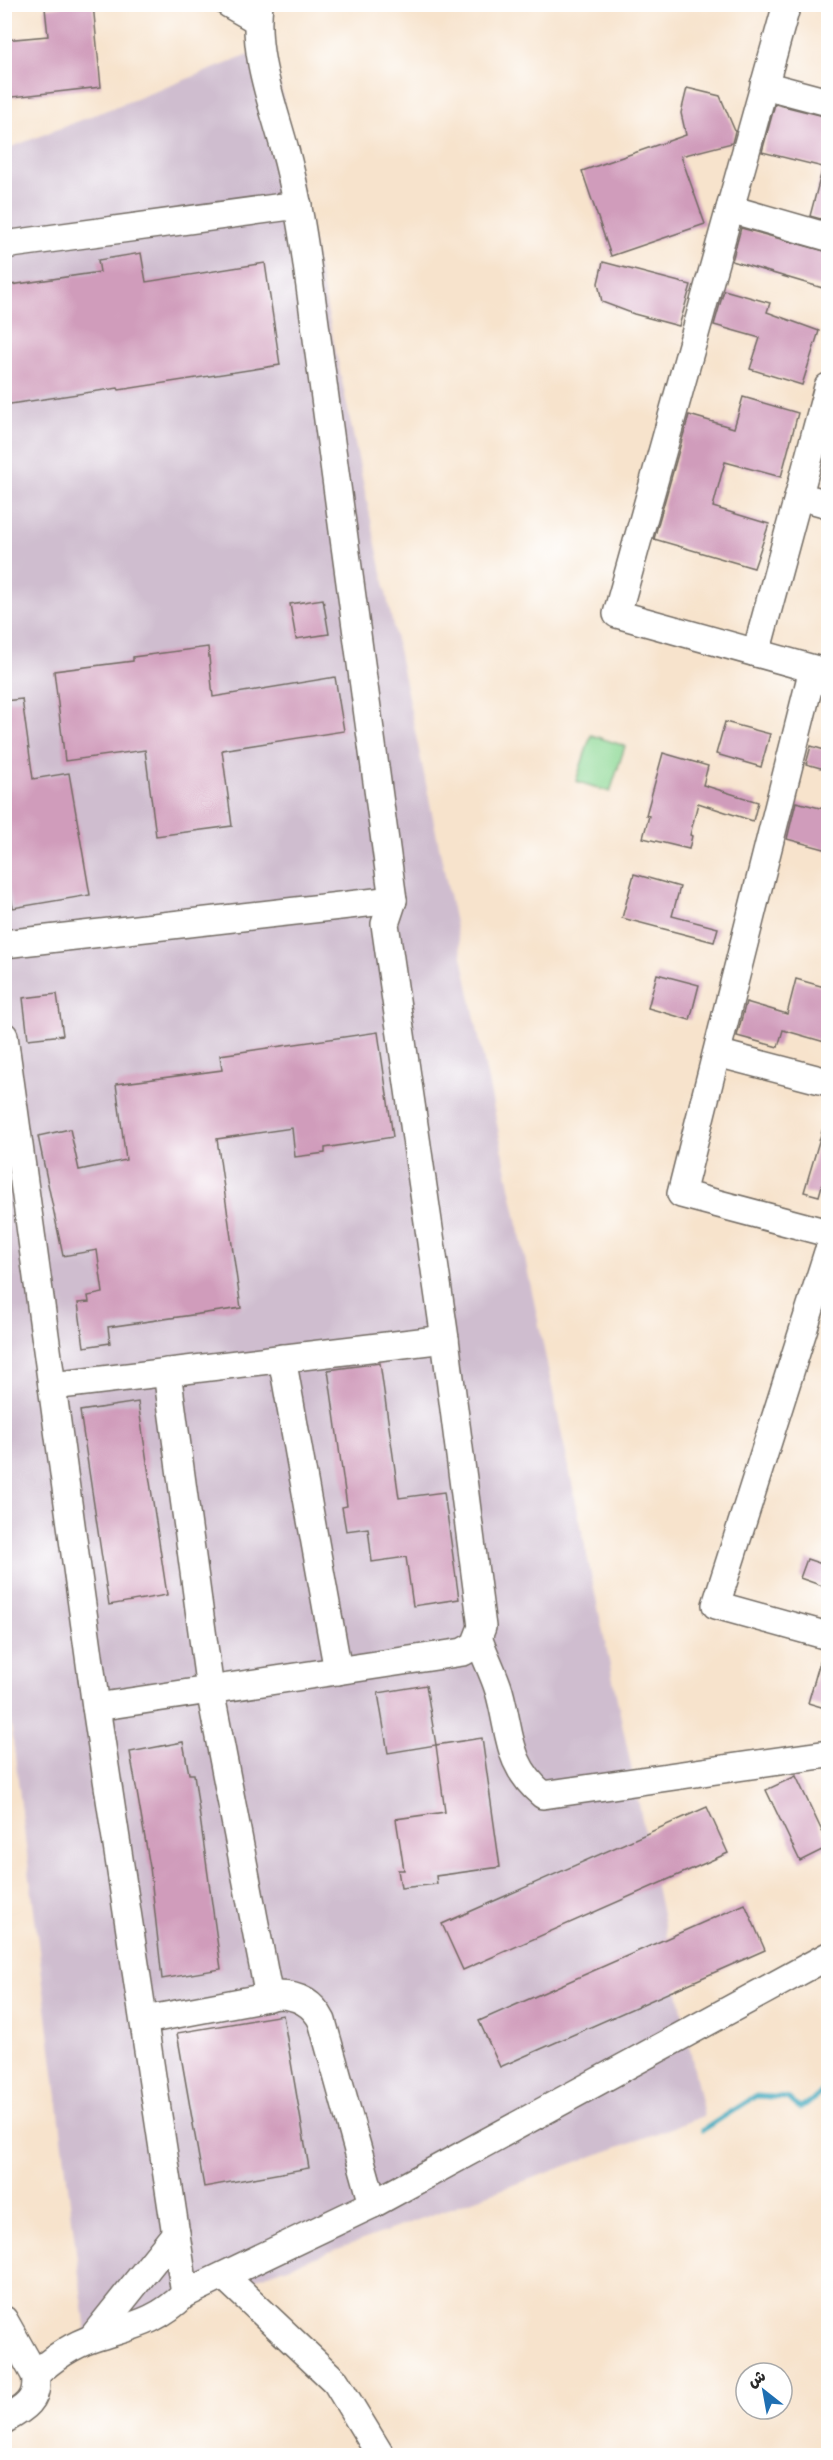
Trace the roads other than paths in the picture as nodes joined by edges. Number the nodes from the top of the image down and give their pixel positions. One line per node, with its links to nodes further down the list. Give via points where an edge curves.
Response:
1 (229, 4): 3 (street)
2 (787, 4): 4 (street)
3 (258, 12): 6 (street, via 263,71)
4 (764, 85): 5 (street); 7 (street)
5 (828, 102)
6 (298, 204): 9 (street); 15 (street)
7 (730, 209): 8 (street); 13 (street, via 617,614)
8 (828, 237)
9 (4, 245)
10 (828, 387): 11 (street)
11 (799, 496): 12 (street); 13 (street)
12 (828, 504)
13 (756, 653): 14 (street)
14 (821, 671): 18 (street)
15 (393, 900): 16 (street); 22 (street, via 385,924)
16 (4, 944)
17 (4, 1036): 25 (street)
18 (717, 1053): 19 (street); 20 (street, via 681,1194)
19 (828, 1082)
20 (828, 1233)
21 (828, 1252): 26 (street, via 716,1605)
22 (445, 1339): 23 (street); 27 (street, via 482,1627)
23 (282, 1358): 24 (street); 28 (street)
24 (167, 1372): 25 (street); 29 (street)
25 (52, 1386): 30 (street)
26 (828, 1636)
27 (479, 1640): 28 (street, via 463,1652); 31 (street, via 499,1691 517,1764 543,1795)
28 (338, 1671): 29 (street)
29 (210, 1690): 30 (street); 33 (street)
30 (96, 1707): 34 (street)
31 (828, 1754)
32 (828, 1956): 35 (street)
33 (269, 1997): 34 (street); 35 (street, via 287,1995 304,2001 318,2013)
34 (145, 2020): 36 (street)
35 (373, 2204): 37 (street)
36 (176, 2234): 38 (street); 40 (street)
37 (224, 2276): 38 (street); 43 (street, via 336,2382)
38 (184, 2294): 40 (street, via 152,2319)
39 (4, 2320): 41 (street)
40 (92, 2338): 41 (street, via 60,2355)
41 (35, 2375): 42 (street, via 36,2390 30,2403)
42 (4, 2420)
43 (381, 2456)

